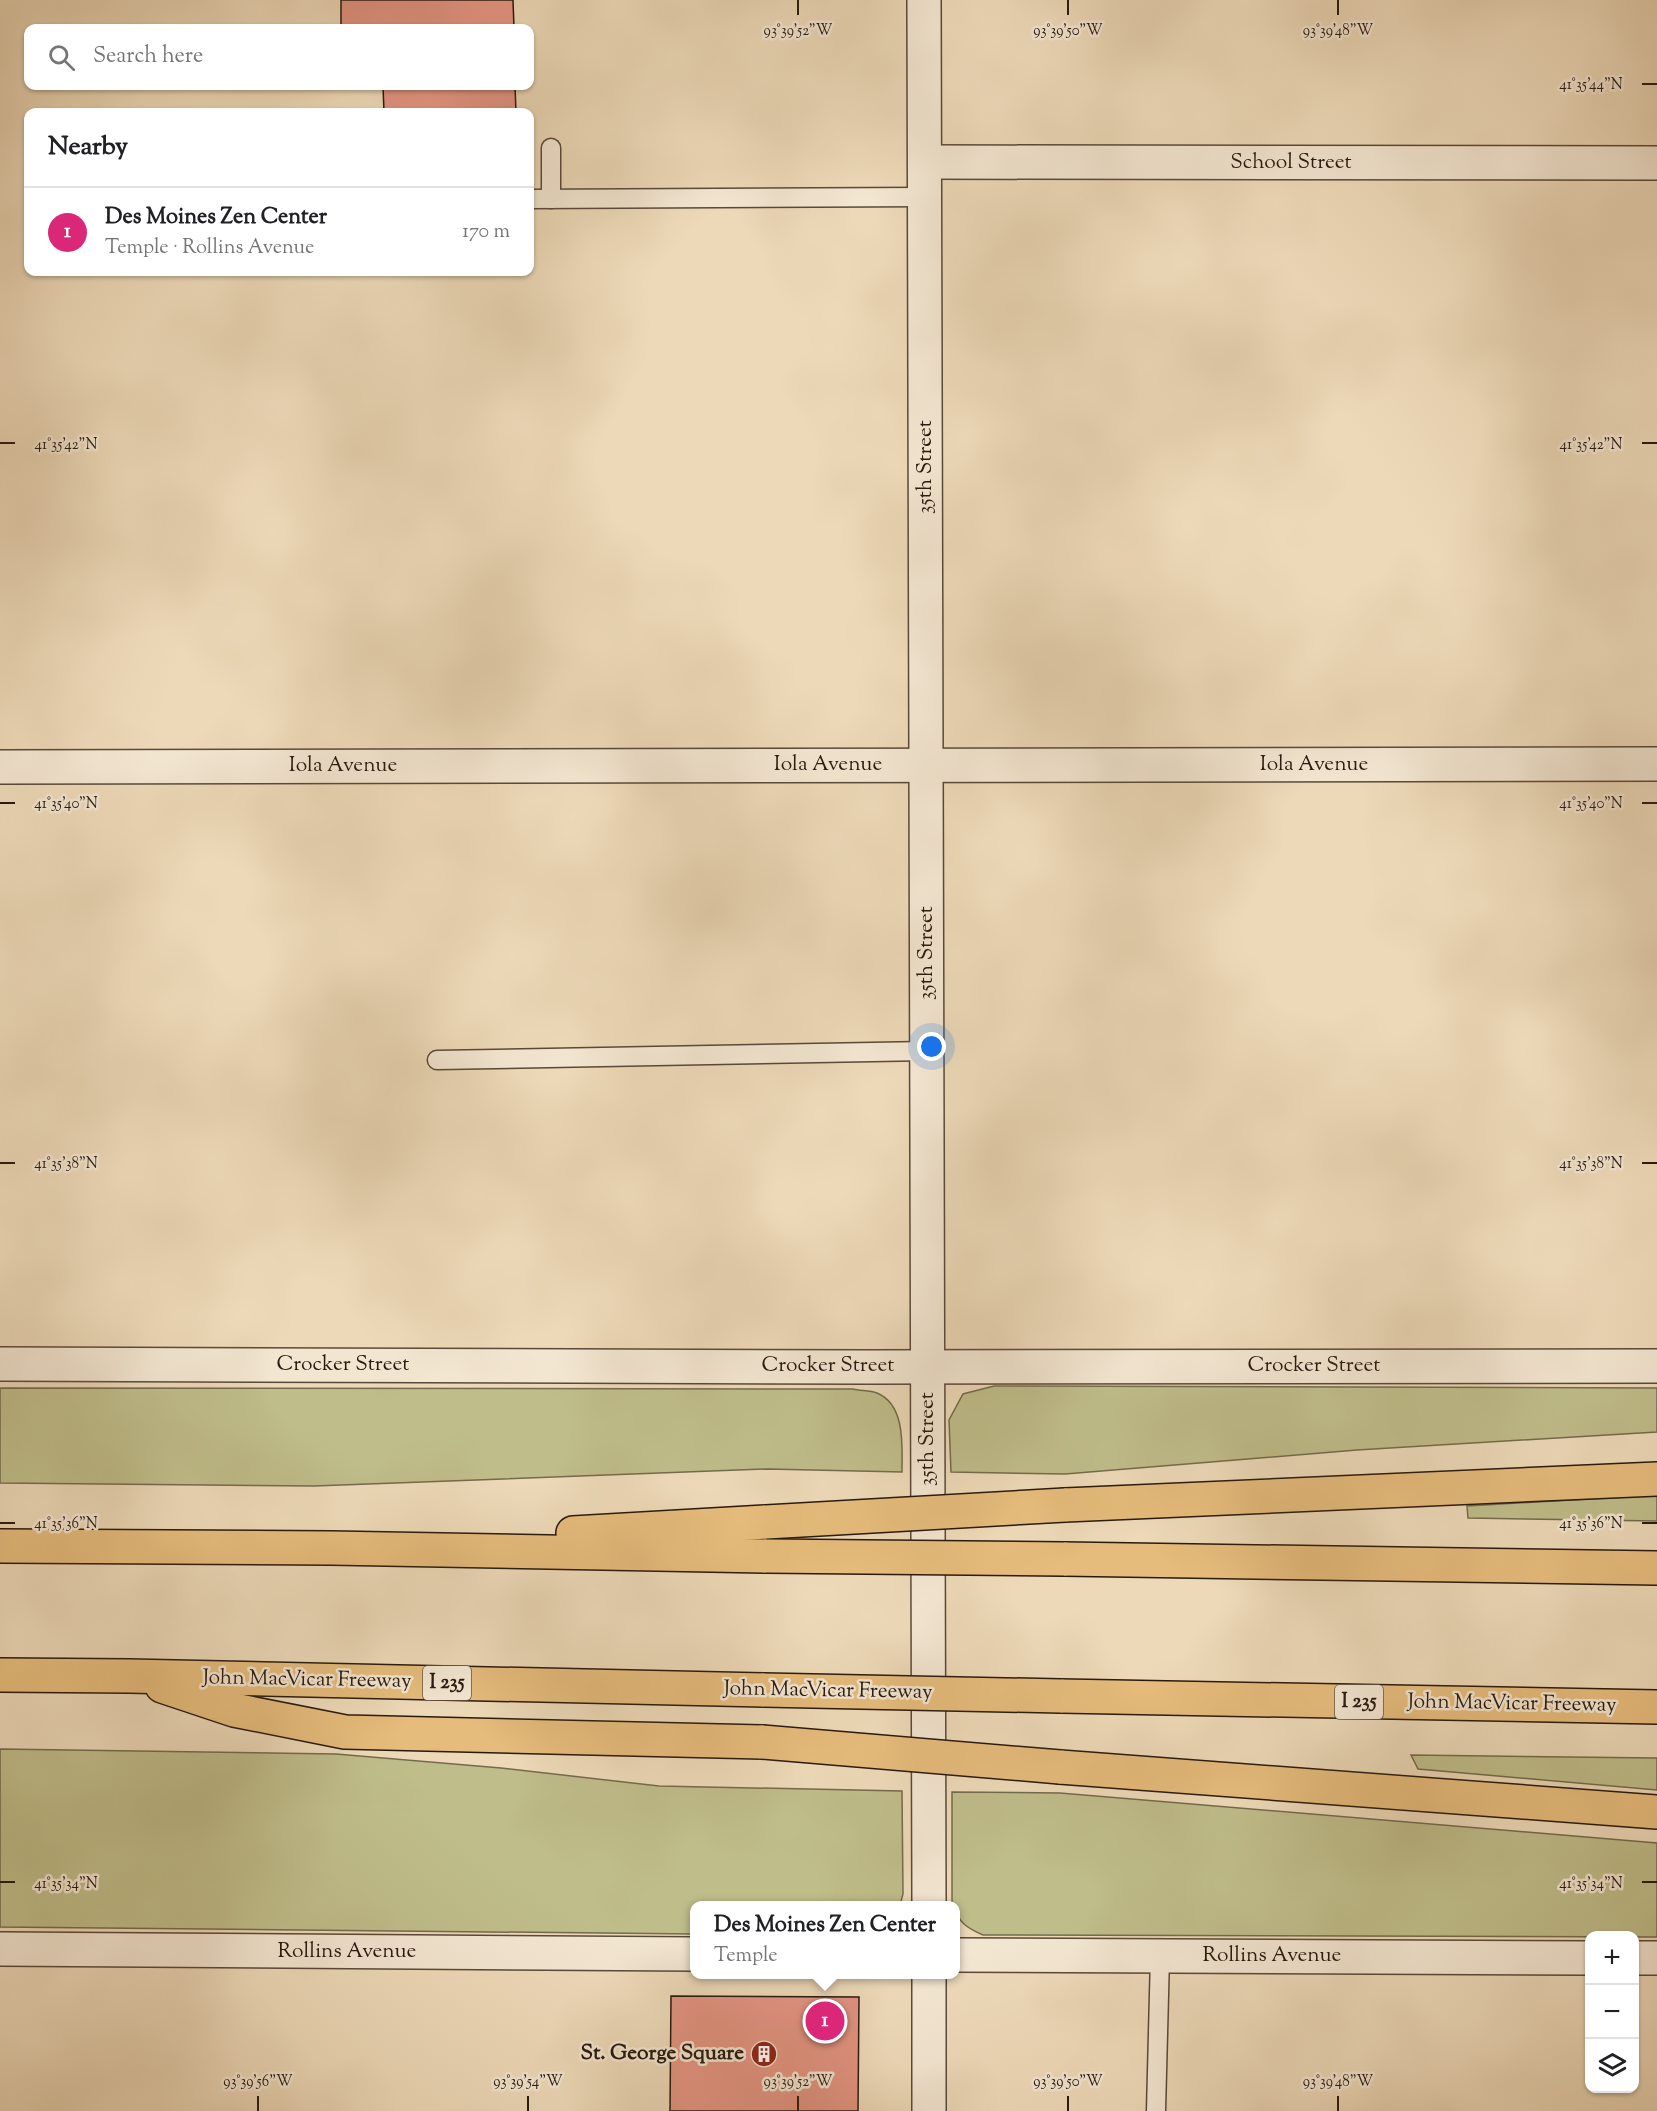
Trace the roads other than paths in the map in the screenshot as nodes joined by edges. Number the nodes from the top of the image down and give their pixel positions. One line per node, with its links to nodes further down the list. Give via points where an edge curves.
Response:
1 (924, 0): 3 (street, 35th Street)
2 (551, 148): 7 (lane)
3 (925, 162): 4 (street, School Street); 5 (street, 35th Street)
4 (1657, 163)
5 (925, 197): 7 (lane, via 649,189); 9 (street, 35th Street)
6 (534, 199): 7 (lane)
7 (551, 199)
8 (1657, 764): 9 (street, Iola Avenue)
9 (927, 765): 10 (street, Iola Avenue); 11 (street, 35th Street)
10 (0, 767)
11 (927, 1052): 12 (lane); 15 (street, 35th Street)
12 (437, 1060)
13 (0, 1364): 15 (street, Crocker Street)
14 (1657, 1366): 15 (street, Crocker Street)
15 (928, 1367): 24 (street, 35th Street)
16 (1657, 1479): 18 (highway, bridge, via 1065,1505)
17 (0, 1546): 18 (highway)
18 (331, 1548): 19 (highway, bridge)
19 (1657, 1568)
20 (0, 1675): 21 (highway, John MacVicar Freeway / I 235)
21 (129, 1676): 22 (highway, John MacVicar Freeway / I 235, bridge); 23 (highway, bridge, via 234,1710 345,1732 762,1742)
22 (1657, 1707)
23 (1657, 1812)
24 (929, 1901)
25 (0, 1949): 26 (street, Rollins Avenue)
26 (690, 1954)
27 (960, 1955): 28 (street, Rollins Avenue)
28 (1160, 1956): 29 (street, Rollins Avenue); 34 (lane)
29 (1585, 1958)
30 (1639, 1958): 31 (street)
31 (1657, 1958)
32 (929, 1979): 33 (street)
33 (929, 2111)
34 (1156, 2111)

